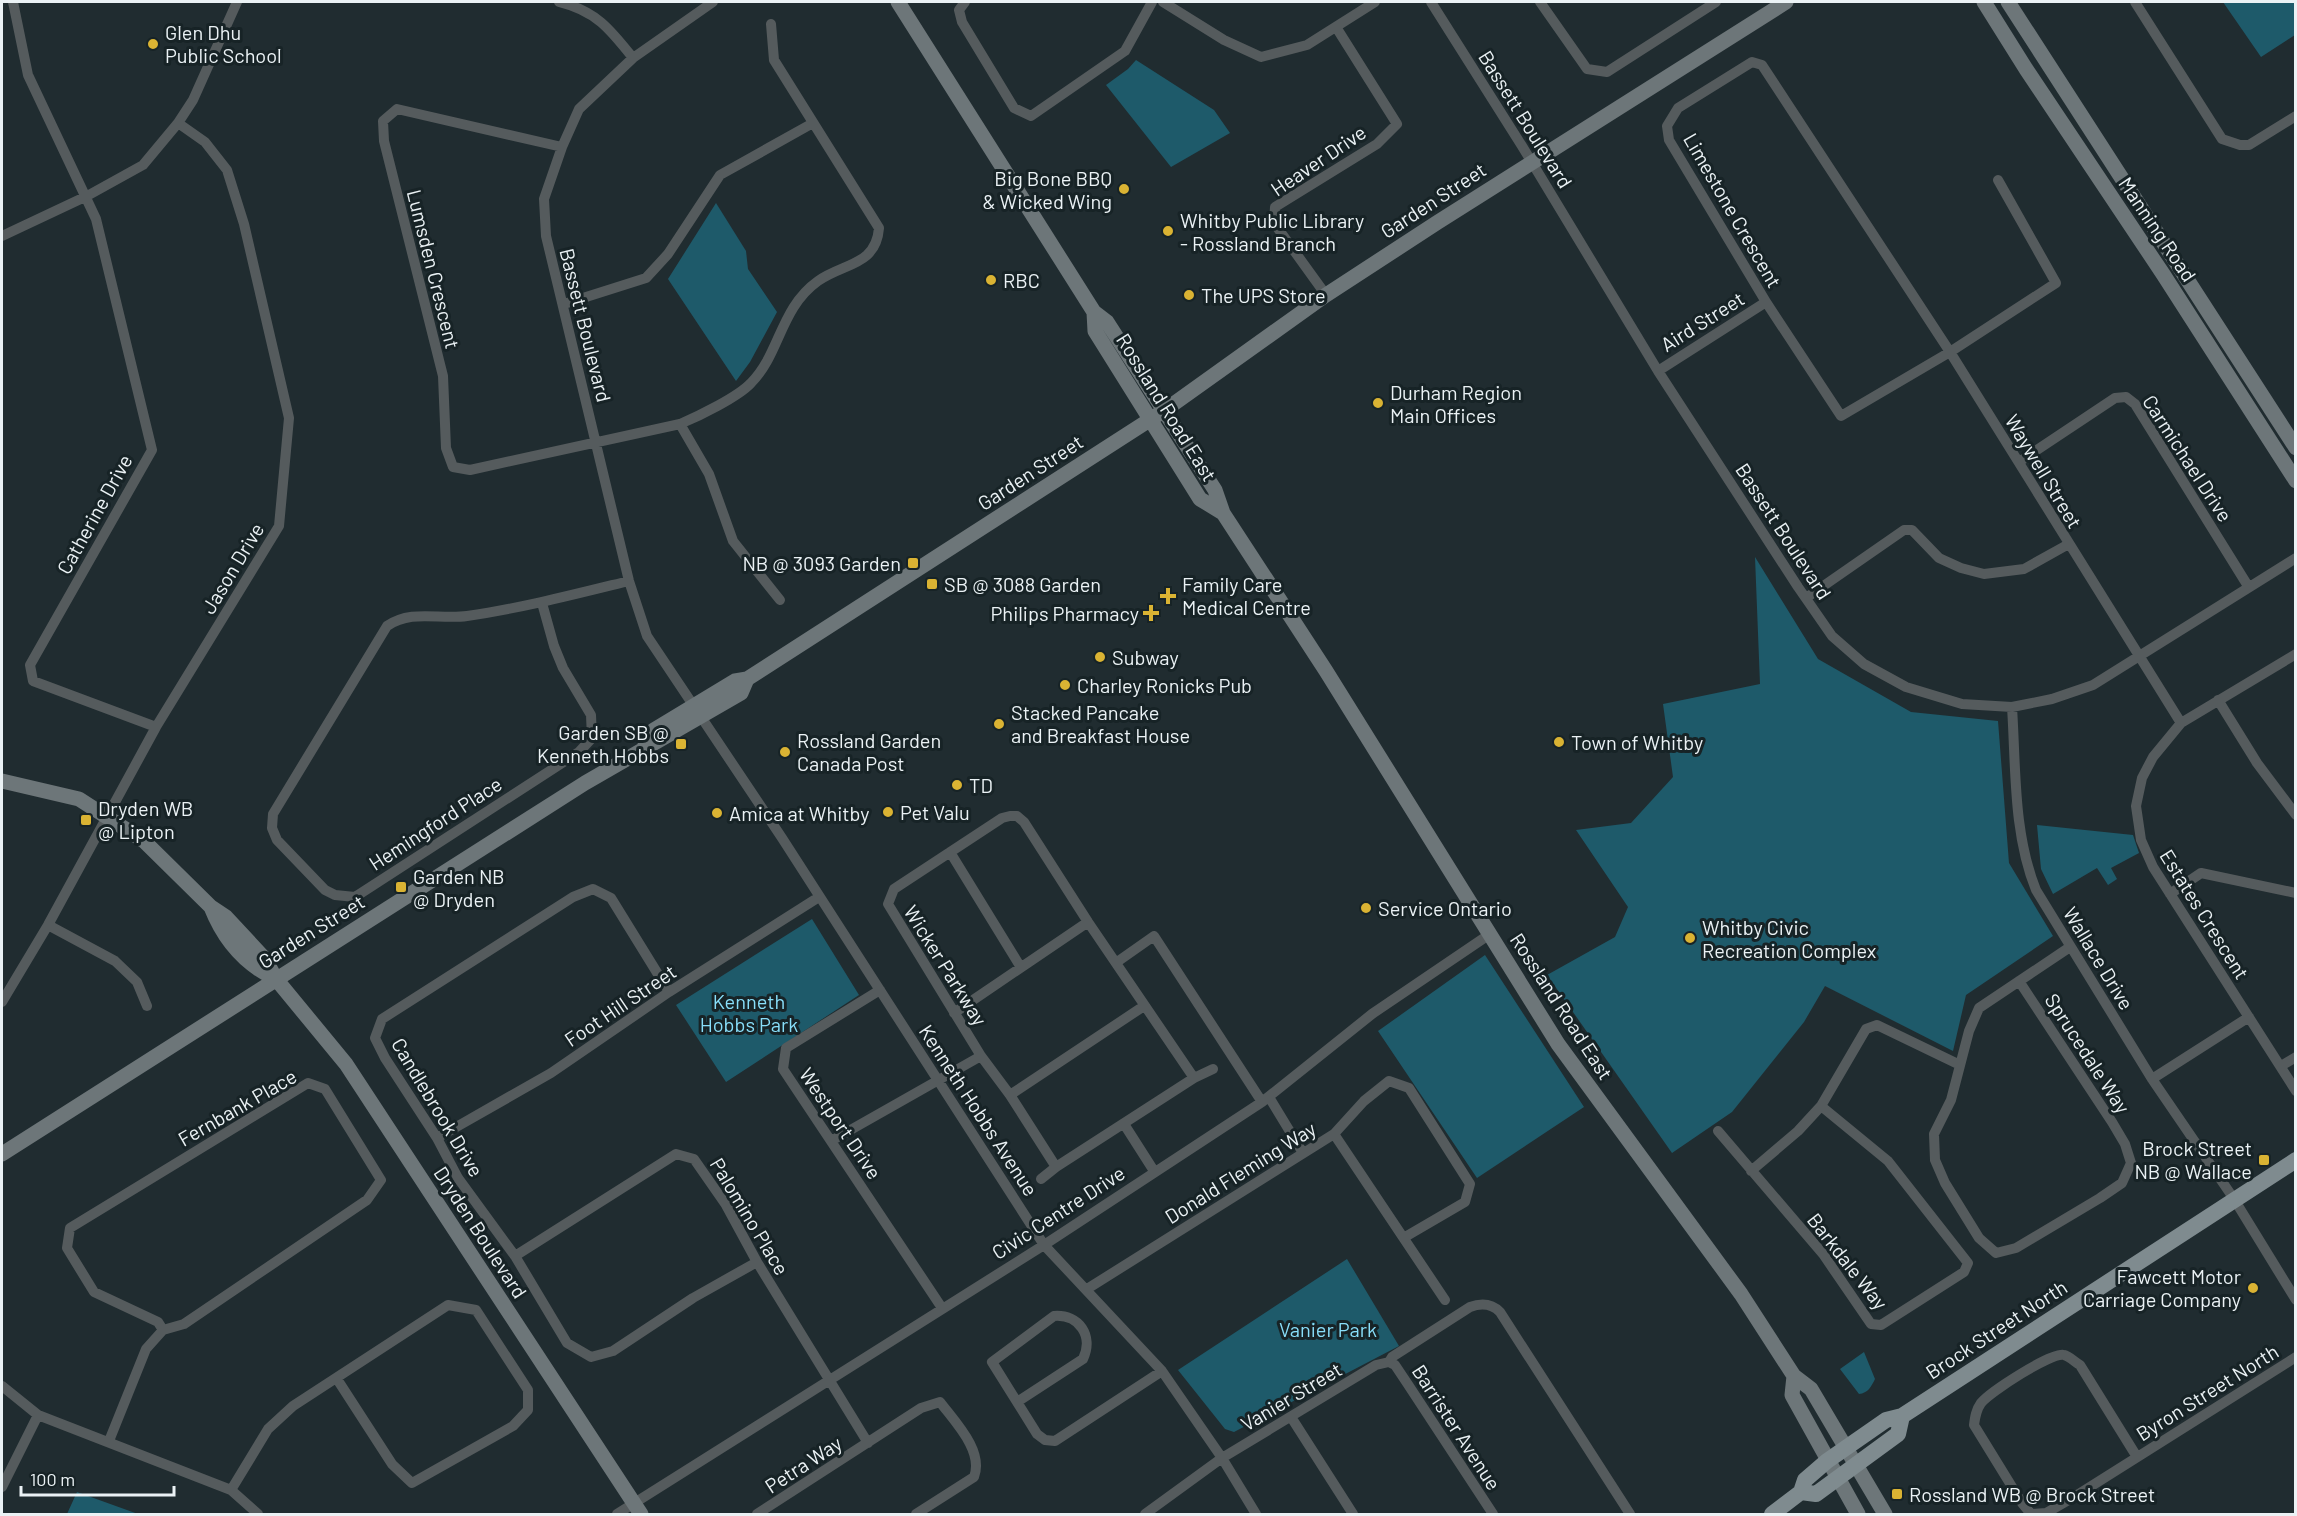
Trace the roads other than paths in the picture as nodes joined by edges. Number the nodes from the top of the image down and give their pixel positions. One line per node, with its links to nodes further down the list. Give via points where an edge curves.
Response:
1 (13, 2): 26 (street, via 28,75)
2 (237, 2): 21 (street, via 193,100)
3 (560, 2): 19 (street, via 578,6 604,22)
4 (713, 2): 19 (street, Bassett Boulevard)
5 (898, 2): 34 (street, Rossland Road East, via 1094,312 1107,322)
6 (965, 2): 7 (street, via 959,10 962,22 1014,108 1031,116 1125,51)
7 (1152, 2)
8 (1163, 2): 18 (street, via 1224,40 1261,57 1307,45)
9 (1375, 2): 18 (street)
10 (1431, 2): 24 (street, Bassett Boulevard)
11 (1540, 2): 12 (street, via 1587,69 1607,72)
12 (1716, 2)
13 (1785, 2): 24 (street, Garden Street)
14 (1984, 2): 39 (street, Manning Road)
15 (2008, 2): 37 (street, Manning Road)
16 (2135, 2): 20 (street, via 2222,139 2249,145)
17 (771, 24): 22 (street, via 774,60)
18 (1336, 27): 29 (street, Heaver Drive, via 1397,124 1377,144 1275,207 1274,223)
19 (633, 58): 23 (street, Bassett Boulevard, via 579,109)
20 (2295, 116)
21 (178, 123): 26 (street, via 143,165); 53 (street, Jason Drive, via 205,142 227,170 244,224 289,418 279,526)
22 (813, 123): 31 (street, via 720,175 668,254 645,278); 35 (street, via 879,228 878,243 867,256 818,281 791,308 751,384)
23 (562, 147): 31 (street, Bassett Boulevard, via 544,199 546,236); 36 (street, Lumsden Crescent, via 397,109 382,122 442,376 446,448 453,466 470,470)
24 (1532, 161): 29 (street, Garden Street); 33 (street, Bassett Boulevard)
25 (1998, 180): 32 (street, via 2056,283)
26 (87, 196): 27 (street); 53 (street, Catherine Drive, via 96,219 152,450 30,665 33,681)
27 (2, 236)
28 (1874, 237): 30 (street, Limestone Crescent, via 1762,66 1752,62 1678,108 1667,126 1668,140); 32 (street, Waywell Street)
29 (1326, 295): 34 (street, Garden Street)
30 (1766, 302): 32 (street, Limestone Crescent, via 1841,417); 33 (street, Aird Street)
31 (564, 304): 36 (street, Bassett Boulevard)
32 (1950, 352): 38 (street, Waywell Street)
33 (1658, 371): 44 (street, Bassett Boulevard)
34 (1158, 415): 51 (street, Garden Street, via 747,679 735,681); 63 (street, Rossland Road East, via 1215,490 1223,513)
35 (680, 424): 36 (street); 45 (street, via 708,474 733,541)
36 (597, 443): 42 (street, Bassett Boulevard)
37 (2295, 448)
38 (2019, 462): 40 (street, Waywell Street); 43 (street, Carmichael Drive, via 2115,398 2126,397 2135,404)
39 (2295, 481)
40 (2067, 544): 44 (street, via 2024,569 1984,574 1939,558 1912,530 1904,530); 48 (street, Waywell Street)
41 (2295, 558): 43 (street, Bassett Boulevard)
42 (629, 581): 46 (street, Hemingford Place); 51 (street, Bassett Boulevard, via 647,636)
43 (2248, 586): 48 (street, Bassett Boulevard)
44 (1806, 598): 50 (street, Bassett Boulevard, via 1832,636 1864,664 1906,687 1962,704)
45 (780, 600)
46 (542, 603): 46 (street, Hemingford Place, via 464,616 415,615 387,626 273,814 272,828 277,840 325,890 355,897 579,752 592,738 591,715 563,668)
47 (2295, 654): 49 (street, Estates Crescent)
48 (2138, 656): 50 (street, Bassett Boulevard, via 2093,685); 52 (street, Waywell Street)
49 (2218, 700): 52 (street, Estates Crescent); 55 (street)
50 (2012, 707): 64 (street, Wallace Drive, via 2025,862 2036,890)
51 (698, 711): 60 (street, Kenneth Hobbs Avenue); 67 (street, Garden Street, via 654,730 645,746)
52 (2181, 723): 59 (street, Estates Crescent, via 2153,757 2142,778 2136,806 2147,855)
53 (156, 727): 56 (street, Jason Drive)
54 (2, 781): 56 (street, Dryden Boulevard, via 79,800)
55 (2295, 814)
56 (106, 816): 62 (street, Jason Drive); 67 (street, Dryden Boulevard, via 144,841 226,917 265,959)
57 (950, 852): 61 (street, Wicker Parkway, via 1002,818 1017,816); 66 (street); 74 (street, Wicker Parkway, via 894,889 888,904)
58 (2295, 893): 59 (street, via 2201,873)
59 (2170, 894): 75 (street, Estates Crescent)
60 (819, 897): 69 (street, Kenneth Hobbs Avenue); 70 (street, Foot Hill Street)
61 (1088, 922): 65 (street, Wicker Parkway); 66 (street)
62 (48, 925): 71 (street, Jason Drive); 72 (street, via 116,961 137,982)
63 (1490, 934): 86 (street, Civic Centre Drive, via 1372,1014); 113 (street, Rossland Road East, via 1558,1044 1741,1294)
64 (2070, 947): 68 (street); 83 (street, Wallace Drive)
65 (1117, 962): 73 (street, Wicker Parkway); 86 (street, via 1154,936)
66 (1020, 966): 74 (street)
67 (276, 980): 94 (street, Garden Street); 132 (street, Dryden Boulevard, via 346,1064)
68 (2019, 981): 78 (street, via 1979,1008); 78 (street, Sprucedale Way, via 2125,1144 2131,1163 2122,1183 2016,1248 1996,1253 1979,1238 1935,1160 1934,1134 1951,1100)
69 (880, 990): 81 (street, Kenneth Hobbs Avenue); 92 (street, Westport Drive, via 786,1048 783,1069)
70 (669, 992): 91 (street, Foot Hill Street, via 551,1073); 91 (street, Candlebrook Drive, via 611,898 593,889 573,897 382,1019 375,1038)
71 (2, 1002)
72 (147, 1006)
73 (1144, 1006): 82 (street, Wicker Parkway); 85 (street)
74 (954, 1013): 76 (street, Wicker Parkway)
75 (2249, 1017): 79 (street, Estates Crescent); 83 (street)
76 (981, 1056): 81 (street, Wicker Parkway); 85 (street, Wicker Parkway)
77 (2295, 1057): 79 (street)
78 (1960, 1065): 87 (street, via 1877,1025 1866,1029)
79 (2281, 1066): 84 (street, Estates Crescent)
80 (1213, 1069): 82 (street)
81 (938, 1078): 92 (street, Wicker Parkway); 102 (street, Kenneth Hobbs Avenue)
82 (1194, 1078): 88 (street)
83 (2152, 1079): 100 (street, Wallace Drive)
84 (2295, 1091)
85 (1010, 1095): 96 (street, Wicker Parkway)
86 (1266, 1099): 93 (street); 97 (street, Civic Centre Drive)
87 (1821, 1106): 98 (street); 98 (street, Barkdale Way, via 1888,1161 1968,1263 1964,1272 1881,1325 1870,1324 1823,1254)
88 (1124, 1124): 96 (street); 97 (street)
89 (1718, 1131): 98 (street, Barkdale Way)
90 (1334, 1134): 93 (street, Donald Fleming Way); 101 (street, Donald Fleming Way); 101 (street, via 1389,1081 1409,1089 1470,1184 1465,1202)
91 (438, 1138): 103 (street, Candlebrook Drive, via 458,1178)
92 (831, 1140): 108 (street, Westport Drive)
93 (1303, 1153): 105 (street, Donald Fleming Way)
94 (2, 1154)
95 (2295, 1160): 100 (main road, Brock Street North)
96 (1056, 1167): 99 (street)
97 (1154, 1171): 102 (street, Civic Centre Drive)
98 (1750, 1171)
99 (1041, 1179)
100 (2234, 1199): 107 (street, Wallace Drive); 119 (main road, Brock Street North)
101 (1404, 1237): 106 (street, Donald Fleming Way)
102 (1044, 1245): 105 (street, Kenneth Hobbs Avenue); 108 (street, Civic Centre Drive)
103 (515, 1256): 104 (street, Candlebrook Drive, via 567,1343 591,1357 613,1350); 104 (street, Palomino Place, via 676,1154 694,1159 726,1205)
104 (757, 1262): 114 (street, Palomino Place)
105 (1087, 1289): 112 (street, Kenneth Hobbs Avenue)
106 (1445, 1300)
107 (2295, 1300)
108 (942, 1308): 114 (street, Civic Centre Drive)
109 (163, 1330): 109 (street, Fernbank Place, via 184,1324 368,1200 381,1180 325,1089 308,1083 70,1228 67,1248 94,1292 158,1322); 121 (street, via 146,1349)
110 (2295, 1357): 125 (street, Byron Street North)
111 (1389, 1362): 120 (street, Vanier Street, via 1376,1365); 140 (street, Barrister Avenue, via 1395,1365); 141 (street, Vanier Street, via 1470,1307 1495,1307)
112 (1162, 1371): 117 (street, via 1055,1440 1045,1440 1037,1434); 124 (street, Kenneth Hobbs Avenue)
113 (1794, 1376): 123 (street, Rossland Road East, via 1811,1389); 126 (street, via 1792,1395)
114 (829, 1378): 122 (street, Petra Way); 132 (street, Civic Centre Drive)
115 (337, 1379): 115 (street, via 392,1464 412,1483 513,1426 528,1410 528,1390 476,1310 448,1305); 130 (street, via 293,1406 268,1429)
116 (2, 1386): 118 (street)
117 (1017, 1402): 117 (street, via 992,1362 1054,1316 1075,1319 1086,1337 1088,1348 1083,1359)
118 (38, 1415): 121 (street); 129 (street)
119 (1902, 1416): 123 (main road, Brock Street North, via 1886,1420); 127 (main road, Brock Street North, via 1898,1434)
120 (1291, 1417): 124 (street, Vanier Street); 139 (street)
121 (109, 1441): 130 (street)
122 (868, 1443): 135 (street, Petra Way); 136 (street, Petra Way, via 921,1408 940,1402 972,1447 977,1468 974,1477)
123 (1846, 1447): 126 (main road, Brock Street North); 127 (street, Rossland Road East)
124 (1222, 1458): 137 (street, Vanier Street); 138 (street, Kenneth Hobbs Avenue)
125 (2137, 1458): 125 (street, Byron Street North, via 2046,1513 2031,1514 1974,1425 1976,1412 1982,1401 2032,1368 2053,1356 2065,1355 2080,1365)
126 (1827, 1461): 128 (street); 131 (main road, Brock Street North, via 1805,1479)
127 (1857, 1465): 128 (main road, Brock Street North); 144 (street, Rossland Road East)
128 (1836, 1479): 131 (main road, Brock Street North, via 1816,1494); 143 (street)
129 (2, 1487)
130 (231, 1490): 133 (street)
131 (1801, 1492): 142 (main road, Brock Street North)
132 (637, 1509): 134 (street, Civic Centre Drive)
133 (258, 1515)
134 (617, 1515)
135 (757, 1515)
136 (916, 1515)
137 (1145, 1515)
138 (1257, 1515)
139 (1353, 1515)
140 (1493, 1515)
141 (1630, 1515)
142 (1772, 1515)
143 (1858, 1515)
144 (1885, 1515)

